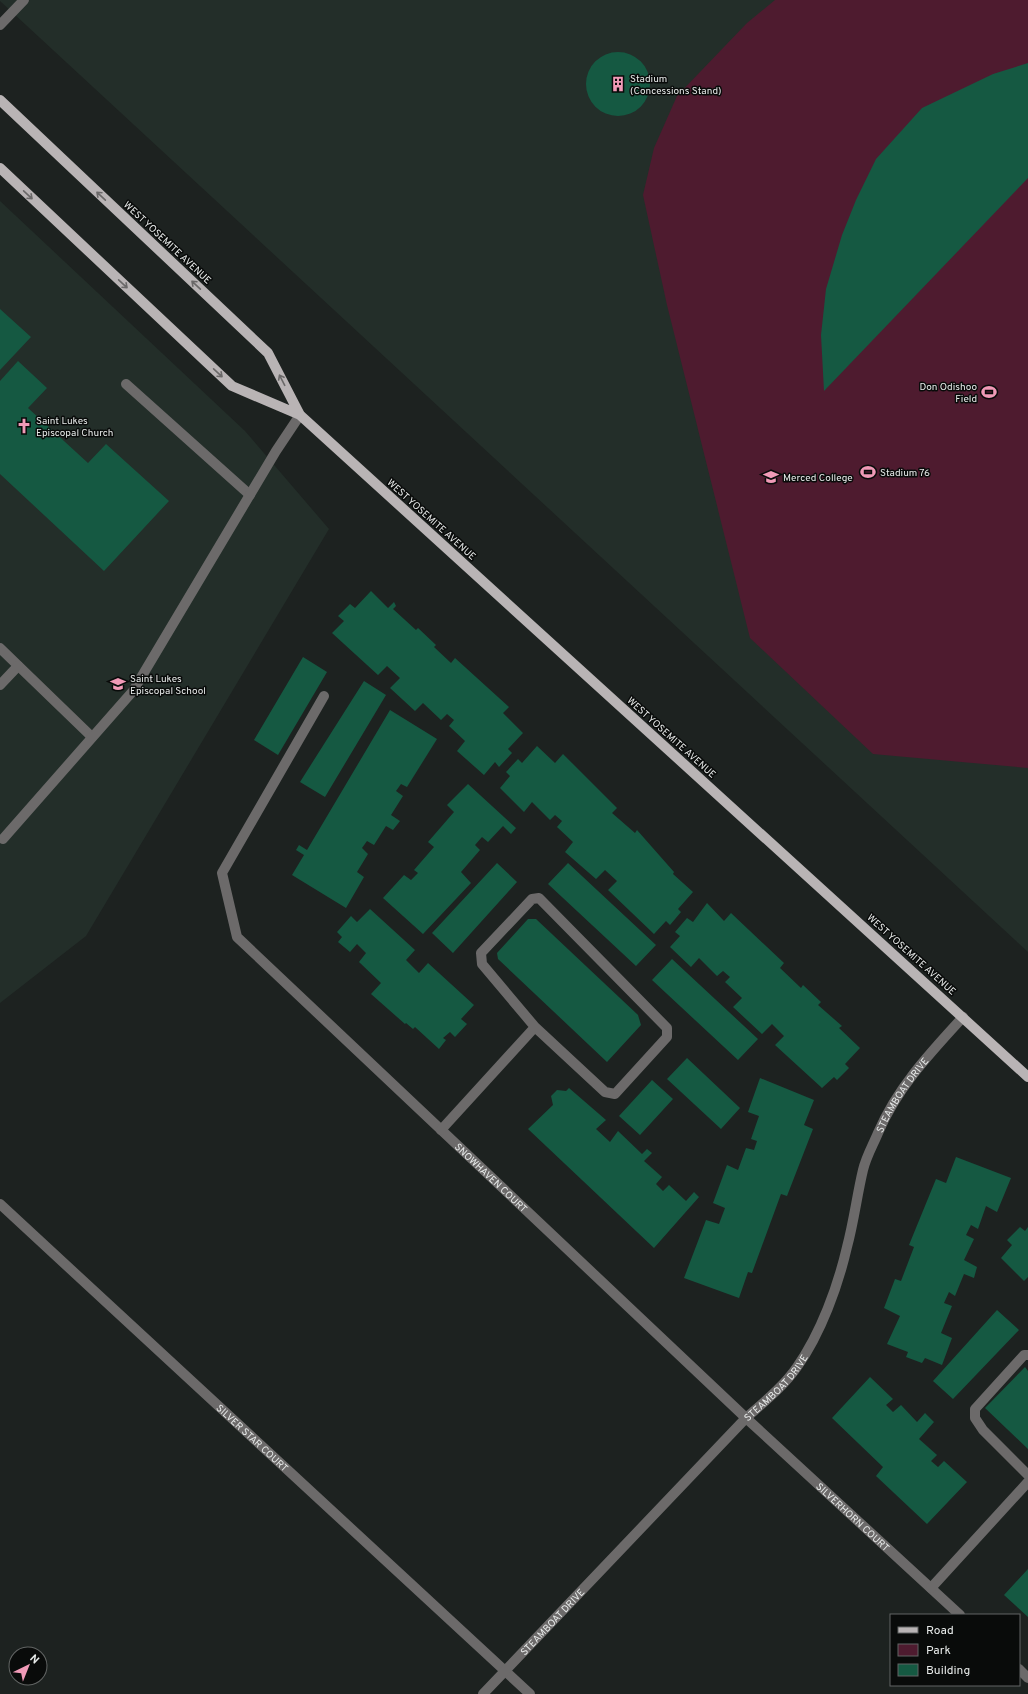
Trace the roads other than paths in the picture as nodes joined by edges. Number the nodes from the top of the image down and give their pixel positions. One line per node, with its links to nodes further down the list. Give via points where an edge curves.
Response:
1 (24, 0): 2 (street)
2 (0, 24)
3 (0, 100): 6 (main road, WEST YOSEMITE AVENUE, one-way to 3, via 268,353)
4 (0, 168): 6 (main road, WEST YOSEMITE AVENUE, one-way to 6, via 232,386)
5 (126, 384): 7 (street)
6 (300, 415): 7 (street); 14 (main road, WEST YOSEMITE AVENUE)
7 (250, 495): 12 (street, via 133,691)
8 (0, 648): 9 (street)
9 (18, 666): 10 (street); 12 (street)
10 (0, 685)
11 (324, 696): 17 (street, SNOWHAVEN COURT, via 222,873 237,936)
12 (92, 737): 13 (street)
13 (3, 839)
14 (963, 1017): 16 (main road, WEST YOSEMITE AVENUE); 20 (street, STEAMBOAT DRIVE, via 917,1068 897,1096 878,1132 864,1168 845,1255 818,1330 797,1367 772,1395)
15 (535, 1027): 15 (street, via 606,1092 615,1094 667,1037 667,1028 540,898 532,899 481,953 482,964); 17 (street)
16 (1028, 1077)
17 (442, 1130): 20 (street, SNOWHAVEN COURT)
18 (0, 1204): 26 (street, SILVER STAR COURT)
19 (1028, 1355): 21 (street, via 1024,1355 975,1409 976,1418 984,1430)
20 (746, 1418): 23 (street, SILVERHORN COURT); 26 (street, STEAMBOAT DRIVE)
21 (1028, 1475)
22 (1028, 1482): 23 (street)
23 (931, 1588): 24 (street, SILVERHORN COURT)
24 (959, 1614)
25 (1020, 1670): 27 (street)
26 (505, 1671): 28 (street, STEAMBOAT DRIVE); 29 (street, SILVER STAR COURT)
27 (1028, 1678)
28 (483, 1694)
29 (530, 1694)

